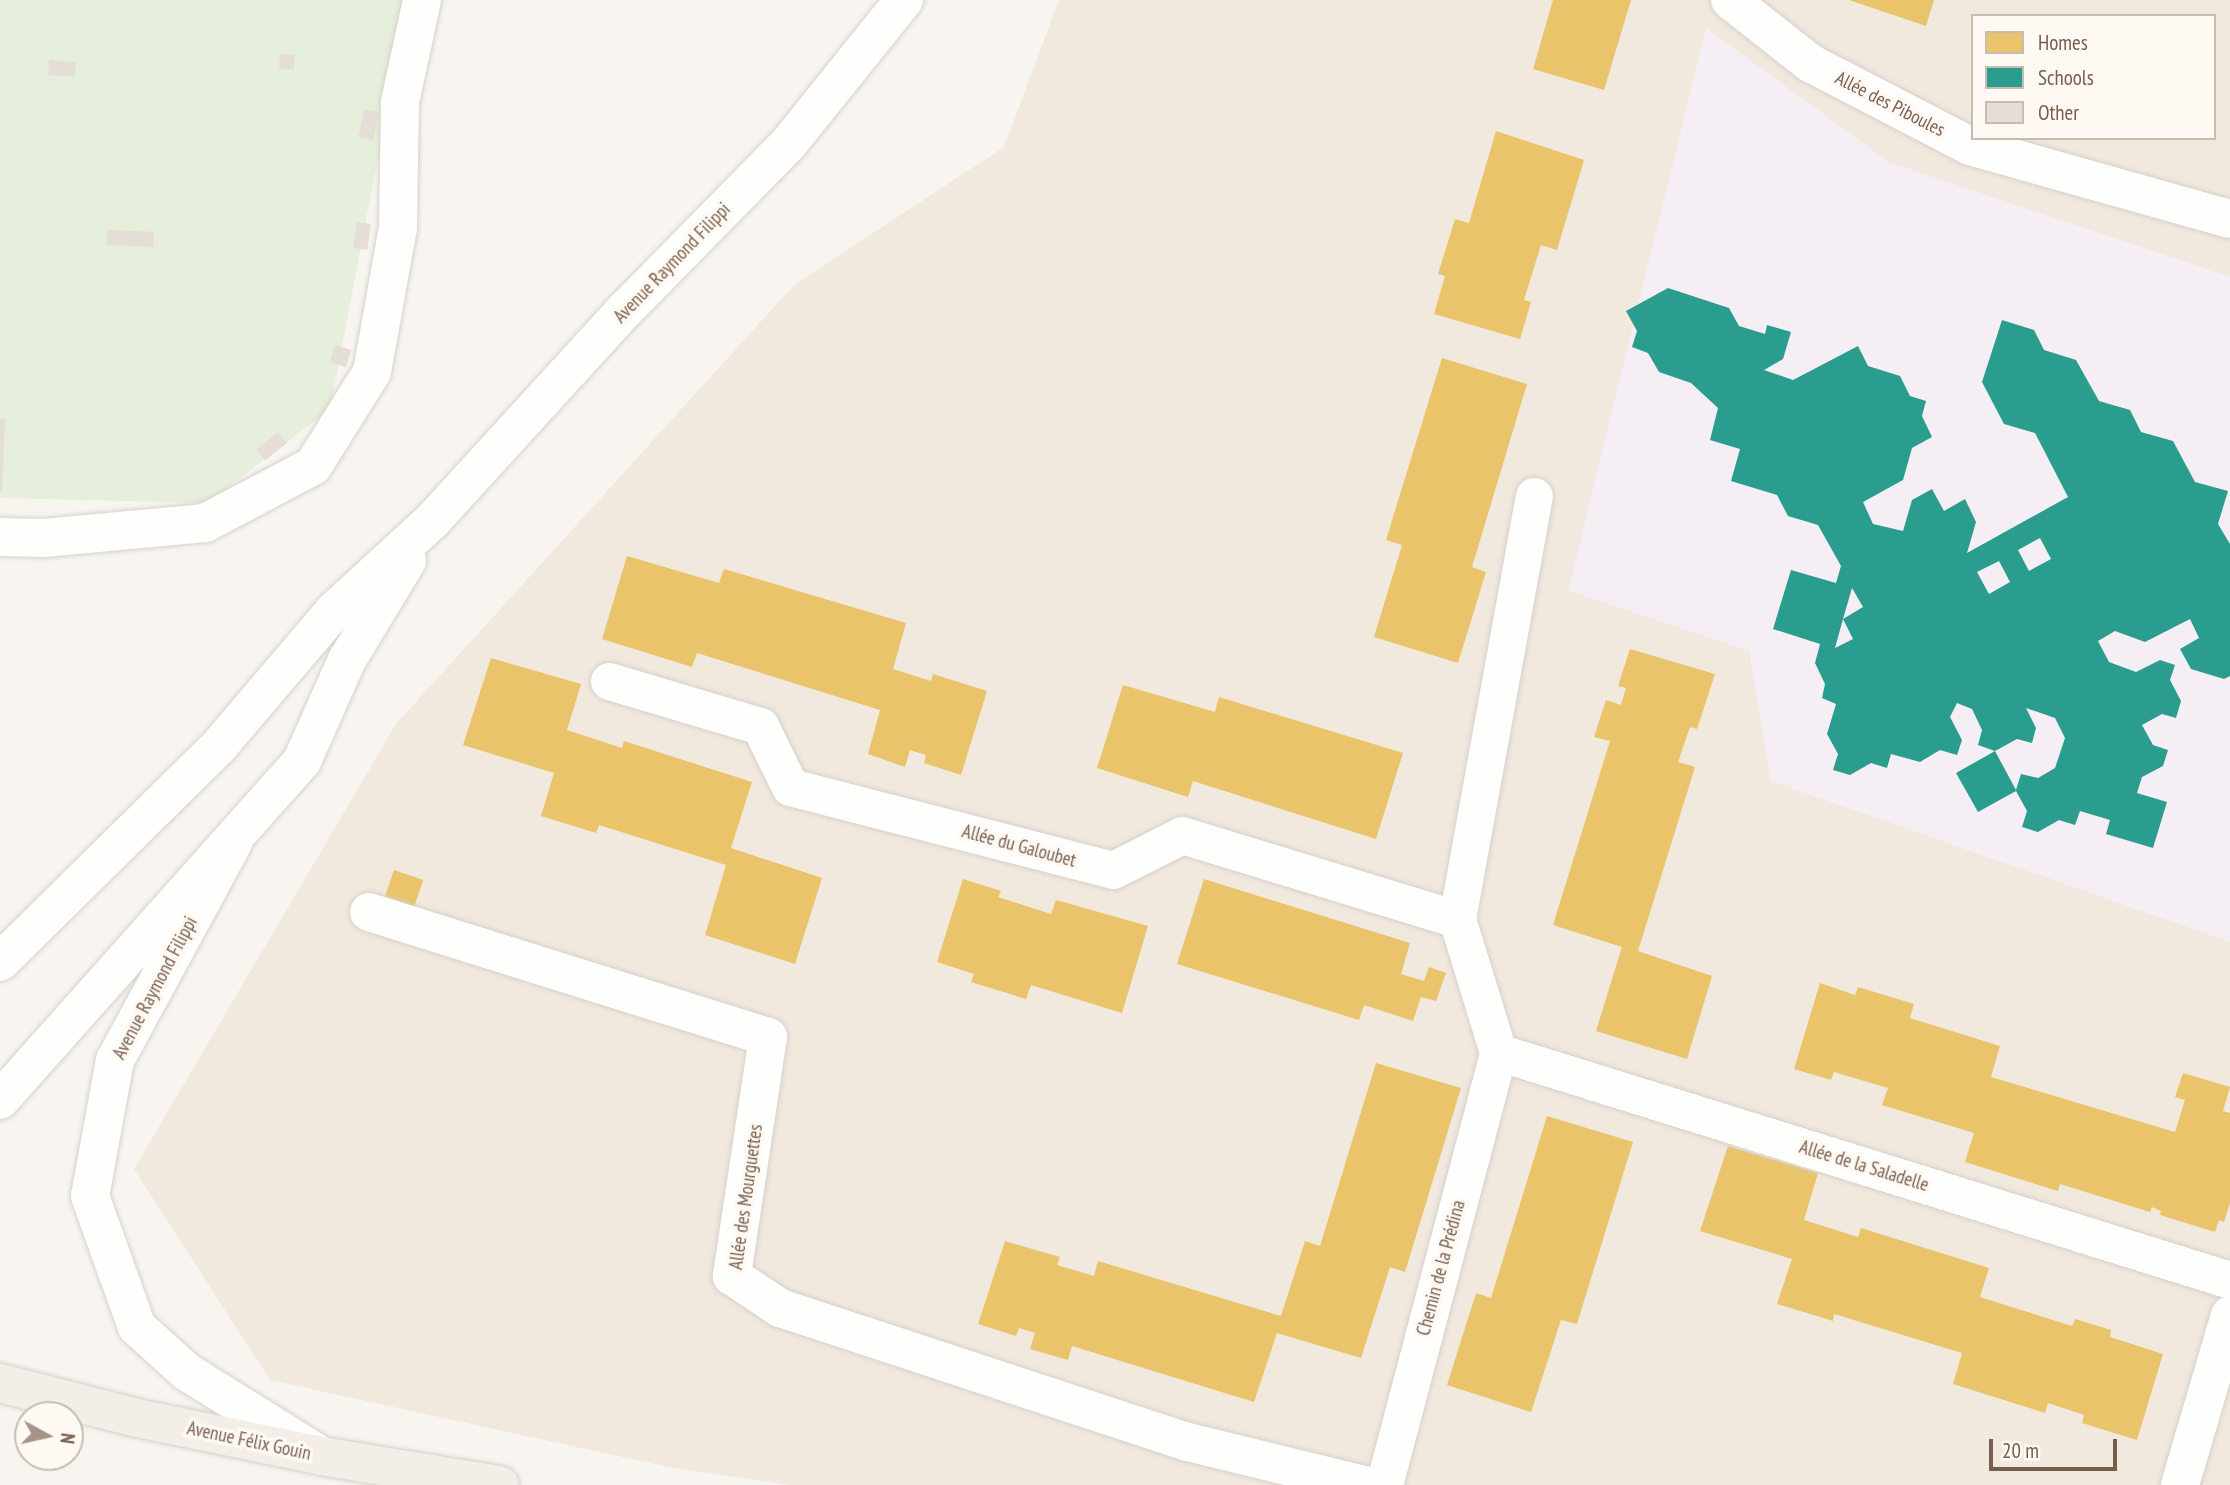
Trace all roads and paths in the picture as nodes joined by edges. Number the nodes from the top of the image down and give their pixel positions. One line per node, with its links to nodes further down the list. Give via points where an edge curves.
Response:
1 (422, 0): 7 (street, via 400,102 398,228 372,372 313,466 205,523 44,538)
2 (904, 0): 6 (street, Avenue Raymond Filippi, via 789,143 625,310)
3 (1730, 0): 4 (street, Allée des Piboules, via 1810,63 1970,146)
4 (2230, 219)
5 (1534, 496): 11 (street)
6 (432, 521): 9 (street, Avenue Raymond Filippi, via 347,660 302,761); 12 (street, Avenue Raymond Filippi, via 334,611 219,746)
7 (0, 537)
8 (610, 681): 11 (street, Allée du Galoubet, via 760,726 790,787 1113,870 1182,835)
9 (233, 843): 14 (street, Avenue Raymond Filippi, via 142,935); 18 (street, Avenue Raymond Filippi, via 115,1060 90,1196 137,1327 187,1372)
10 (369, 912): 20 (street, Allée des Mourguettes, via 768,1037 733,1276 780,1308 1188,1443)
11 (1457, 919): 13 (street)
12 (0, 962)
13 (1498, 1052): 15 (street, Allée de la Saladelle); 21 (street, Chemin de la Prédina)
14 (0, 1100)
15 (2230, 1280)
16 (2230, 1315): 22 (street)
17 (0, 1383): 18 (main road, Avenue Félix Gouin, via 137,1418)
18 (322, 1456): 19 (main road, Avenue Félix Gouin)
19 (500, 1485)
20 (1365, 1485)
21 (1384, 1485)
22 (2180, 1485)

